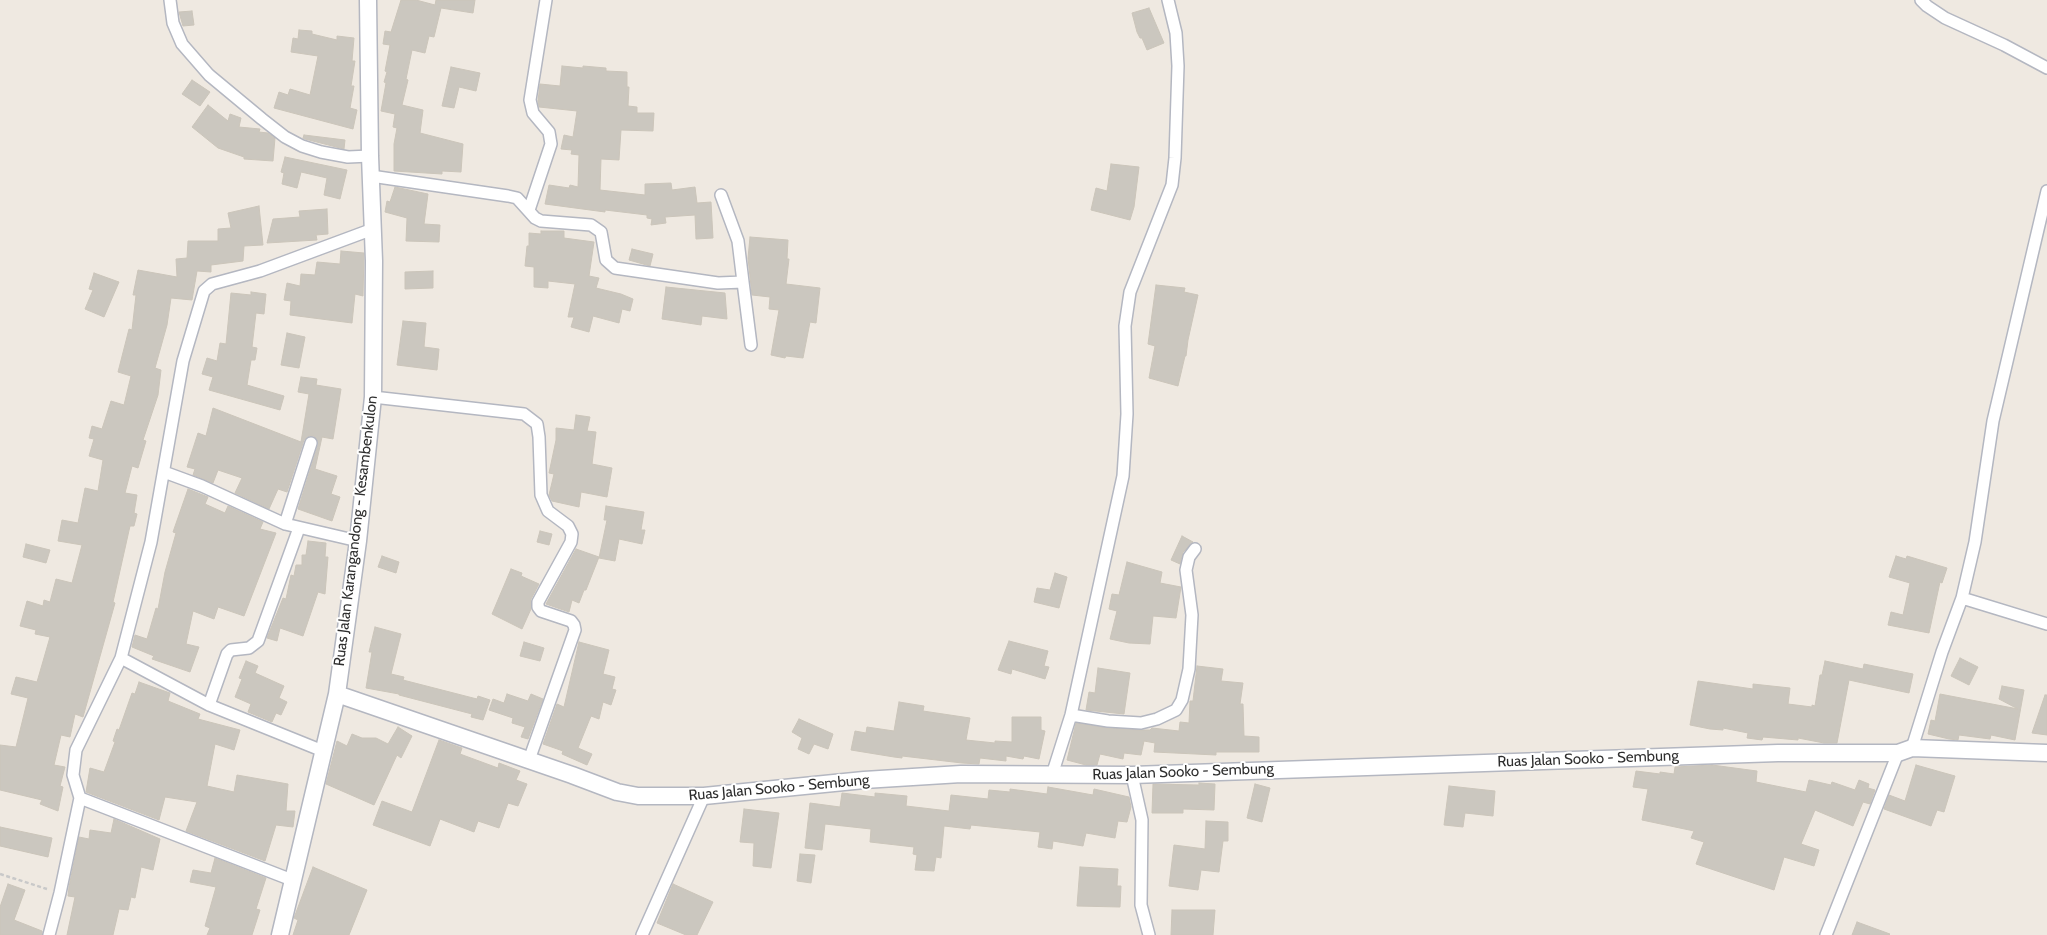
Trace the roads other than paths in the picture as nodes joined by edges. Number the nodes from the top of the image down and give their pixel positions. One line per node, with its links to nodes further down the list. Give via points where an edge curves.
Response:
1 (170, 0): 7 (street, via 173,23 182,44 209,75 285,137 315,150 348,157)
2 (368, 0): 7 (main road, Ruas Jalan Karangandong - Kesambenkulon)
3 (546, 0): 11 (street, via 530,100 533,113 549,132 551,144)
4 (1168, 0): 27 (street, via 1176,33 1178,66 1172,185 1126,309 1127,414 1123,476)
5 (1921, 0): 6 (street, via 1945,18)
6 (2047, 68)
7 (370, 156): 8 (main road, Ruas Jalan Karangandong - Kesambenkulon)
8 (370, 176): 11 (street, via 508,196 517,198); 12 (main road, Ruas Jalan Karangandong - Kesambenkulon)
9 (2047, 191): 22 (street, via 1993,421 1975,542)
10 (722, 195): 13 (street, via 738,241)
11 (529, 210): 13 (street, via 546,222 597,228 603,236 606,260 615,268 718,283)
12 (373, 229): 15 (main road, Ruas Jalan Karangandong - Kesambenkulon); 17 (street, via 260,271 212,284 204,291 183,362)
13 (743, 282): 14 (street)
14 (751, 345)
15 (373, 397): 20 (main road, Ruas Jalan Karangandong - Kesambenkulon); 31 (street, via 524,414 536,424 541,495 548,510 568,526 572,534 538,607 541,611 571,621 575,630)
16 (311, 443): 18 (street)
17 (164, 472): 18 (street); 24 (street, via 151,542)
18 (285, 524): 19 (street)
19 (299, 528): 20 (street); 26 (street, via 258,641 249,648 231,650 227,654)
20 (358, 542): 25 (main road, Ruas Jalan Karangandong - Kesambenkulon)
21 (1195, 549): 27 (street, via 1186,570 1192,615 1189,669 1182,700 1176,710 1141,723)
22 (1962, 598): 23 (street); 28 (street)
23 (2047, 624)
24 (121, 658): 26 (street); 35 (street, via 76,750 73,775)
25 (337, 694): 29 (main road, Ruas Jalan Karangandong - Kesambenkulon); 31 (main road, Ruas Jalan Sooko - Sembung)
26 (209, 705): 29 (street)
27 (1071, 715): 33 (street)
28 (1905, 750): 30 (main road, Ruas Jalan Sooko - Sembung); 32 (main road, Ruas Jalan Sooko - Sembung); 41 (street)
29 (323, 751): 36 (main road, Ruas Jalan Karangandong - Kesambenkulon)
30 (2047, 753)
31 (529, 760): 34 (main road, Ruas Jalan Sooko - Sembung, via 626,795)
32 (1132, 774): 33 (main road, Ruas Jalan Sooko - Sembung); 40 (street, via 1142,820 1142,905)
33 (1052, 775): 34 (main road, Ruas Jalan Sooko - Sembung, via 961,774 874,779)
34 (704, 796): 39 (street)
35 (80, 798): 36 (street); 37 (street)
36 (292, 880): 38 (main road, Ruas Jalan Karangandong - Kesambenkulon)
37 (49, 935)
38 (280, 935)
39 (642, 935)
40 (1149, 935)
41 (1826, 935)

